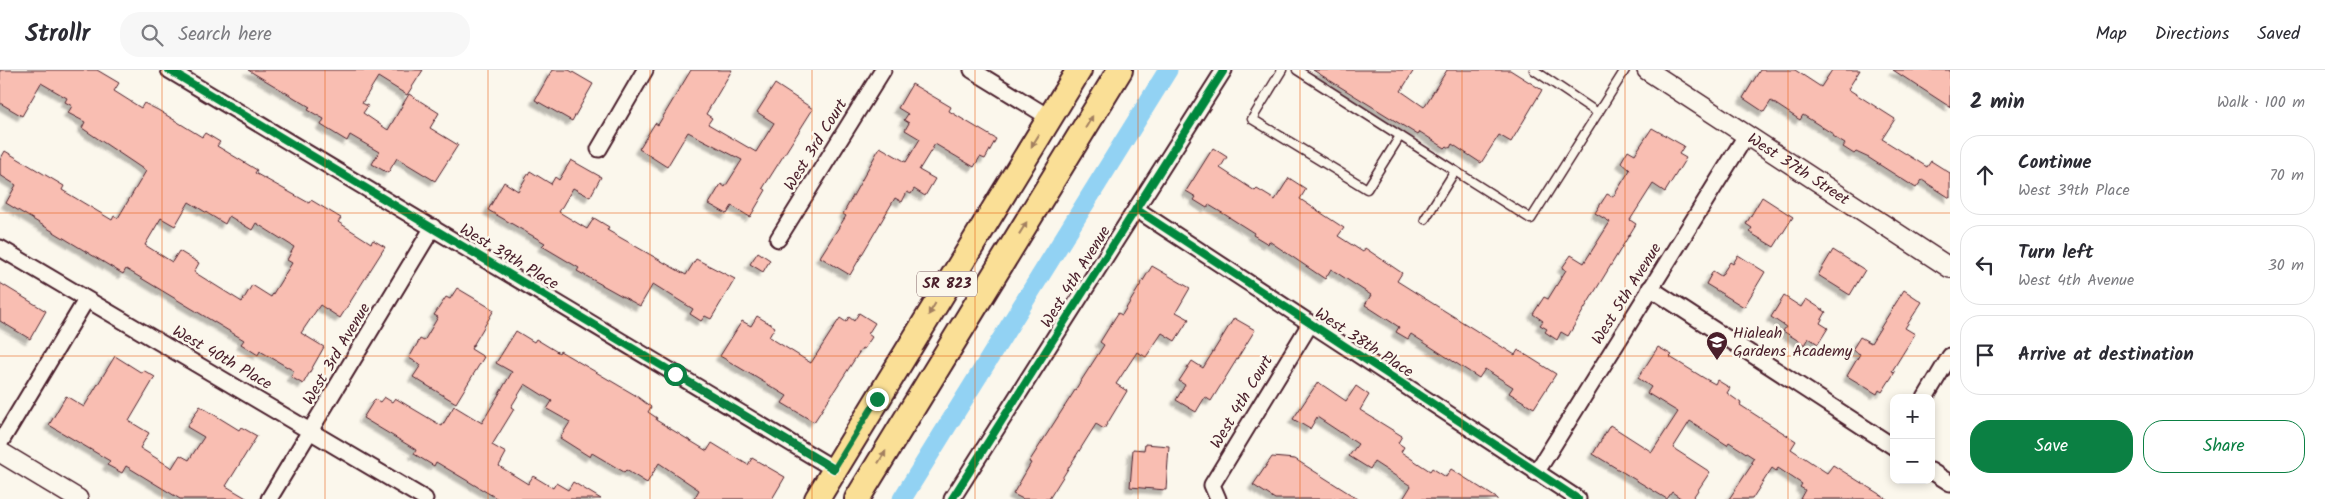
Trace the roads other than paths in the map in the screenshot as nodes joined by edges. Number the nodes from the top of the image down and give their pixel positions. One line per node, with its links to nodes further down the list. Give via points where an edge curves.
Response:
1 (169, 70): 22 (street, West 39th Place)
2 (646, 70): 17 (street)
3 (883, 70): 23 (street, West 3rd Court)
4 (972, 70): 14 (street)
5 (1079, 70): 14 (main road, SR 823)
6 (1120, 70): 18 (main road, SR 823, one-way to 6)
7 (1224, 70): 20 (street, West 4th Avenue)
8 (1282, 70): 16 (lane, via 1252,119 1367,190)
9 (1296, 70): 16 (lane)
10 (1534, 70): 13 (lane)
11 (1625, 70): 13 (lane)
12 (1647, 70): 15 (street, West 37th Street)
13 (1598, 113): 19 (lane, via 1532,219)
14 (1050, 118): 18 (main road, via 1061,129); 35 (main road, SR 823, one-way to 35)
15 (1747, 134): 25 (street, West 37th Street); 26 (street, West 5th Avenue)
16 (1400, 136): 19 (lane)
17 (599, 149)
18 (1063, 164): 43 (main road, SR 823, one-way to 18)
19 (1455, 171): 21 (lane)
20 (1136, 209): 28 (street, West 38th Place); 44 (street, West 4th Avenue)
21 (1424, 219)
22 (433, 227): 31 (street, West 3rd Avenue); 35 (street, West 39th Place)
23 (778, 239)
24 (0, 248): 27 (street, West 40th Place)
25 (1950, 268)
26 (1650, 288): 33 (street); 36 (street, West 5th Avenue)
27 (86, 300): 31 (street, West 40th Place); 32 (street)
28 (1310, 324): 36 (street, West 38th Place); 45 (street, West 4th Court, via 1212,486)
29 (1950, 356): 30 (street)
30 (1927, 394)
31 (312, 430): 40 (street, West 3rd Avenue); 41 (street, West 40th Place)
32 (0, 443)
33 (1890, 444)
34 (0, 452): 39 (street)
35 (834, 469): 42 (main road, SR 823)
36 (1536, 473): 46 (street, West 38th Place)
37 (1935, 473): 38 (street)
38 (1950, 482)
39 (78, 499)
40 (269, 499)
41 (425, 499)
42 (817, 499)
43 (858, 499)
44 (952, 499)
45 (1218, 499)
46 (1578, 499)

